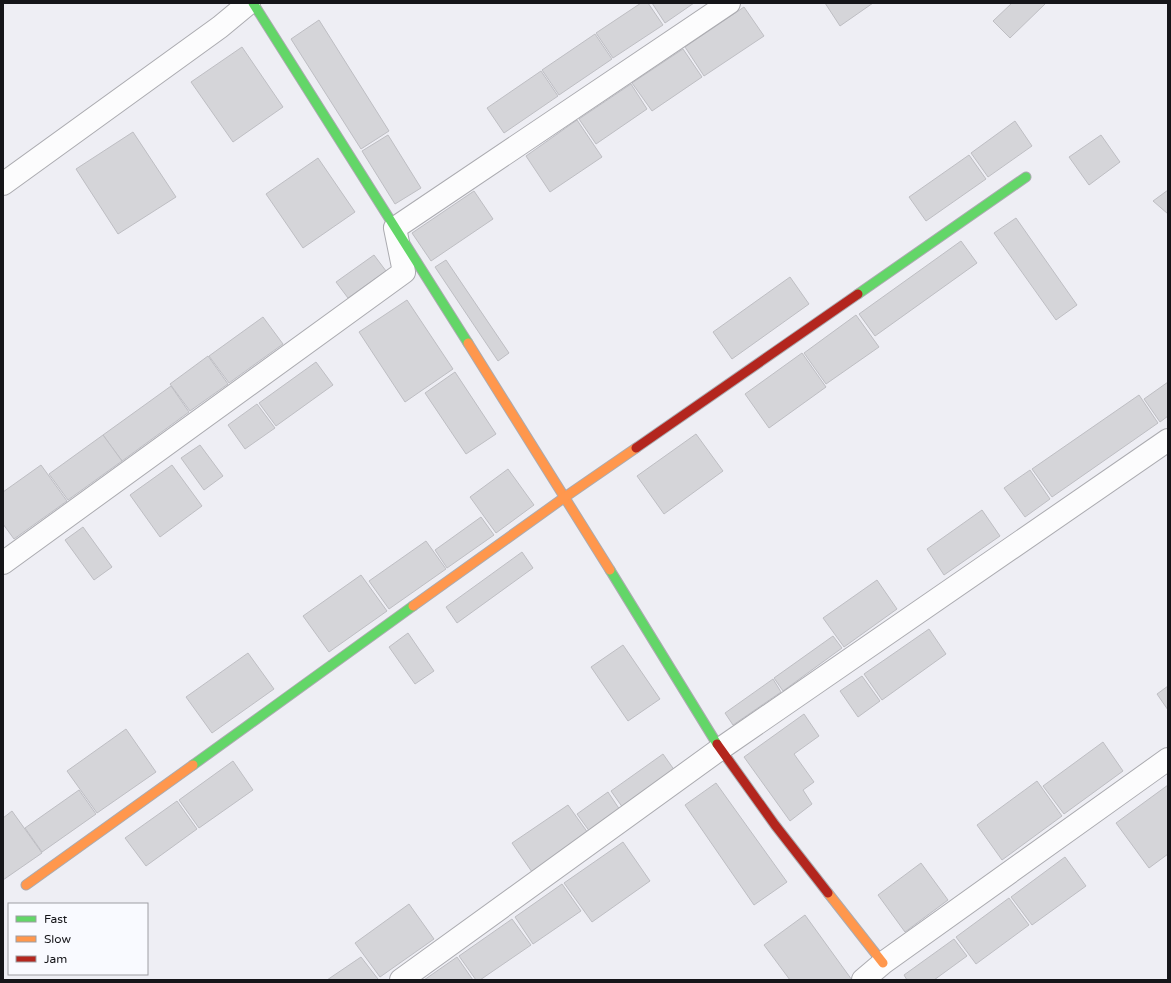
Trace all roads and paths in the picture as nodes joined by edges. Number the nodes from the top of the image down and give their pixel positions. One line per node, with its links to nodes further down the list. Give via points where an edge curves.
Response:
1 (249, 3): 5 (street, via 220,27)
2 (253, 3): 6 (street)
3 (729, 3): 6 (street)
4 (1026, 177): 8 (street)
5 (3, 184)
6 (395, 228): 8 (street); 9 (street, via 404,272)
7 (1168, 440): 10 (street)
8 (565, 497): 10 (street); 12 (street)
9 (3, 563)
10 (720, 749): 13 (street, via 775,825); 14 (street)
11 (1168, 759): 13 (street)
12 (26, 885)
13 (883, 963): 15 (street)
14 (401, 980)
15 (863, 980)

